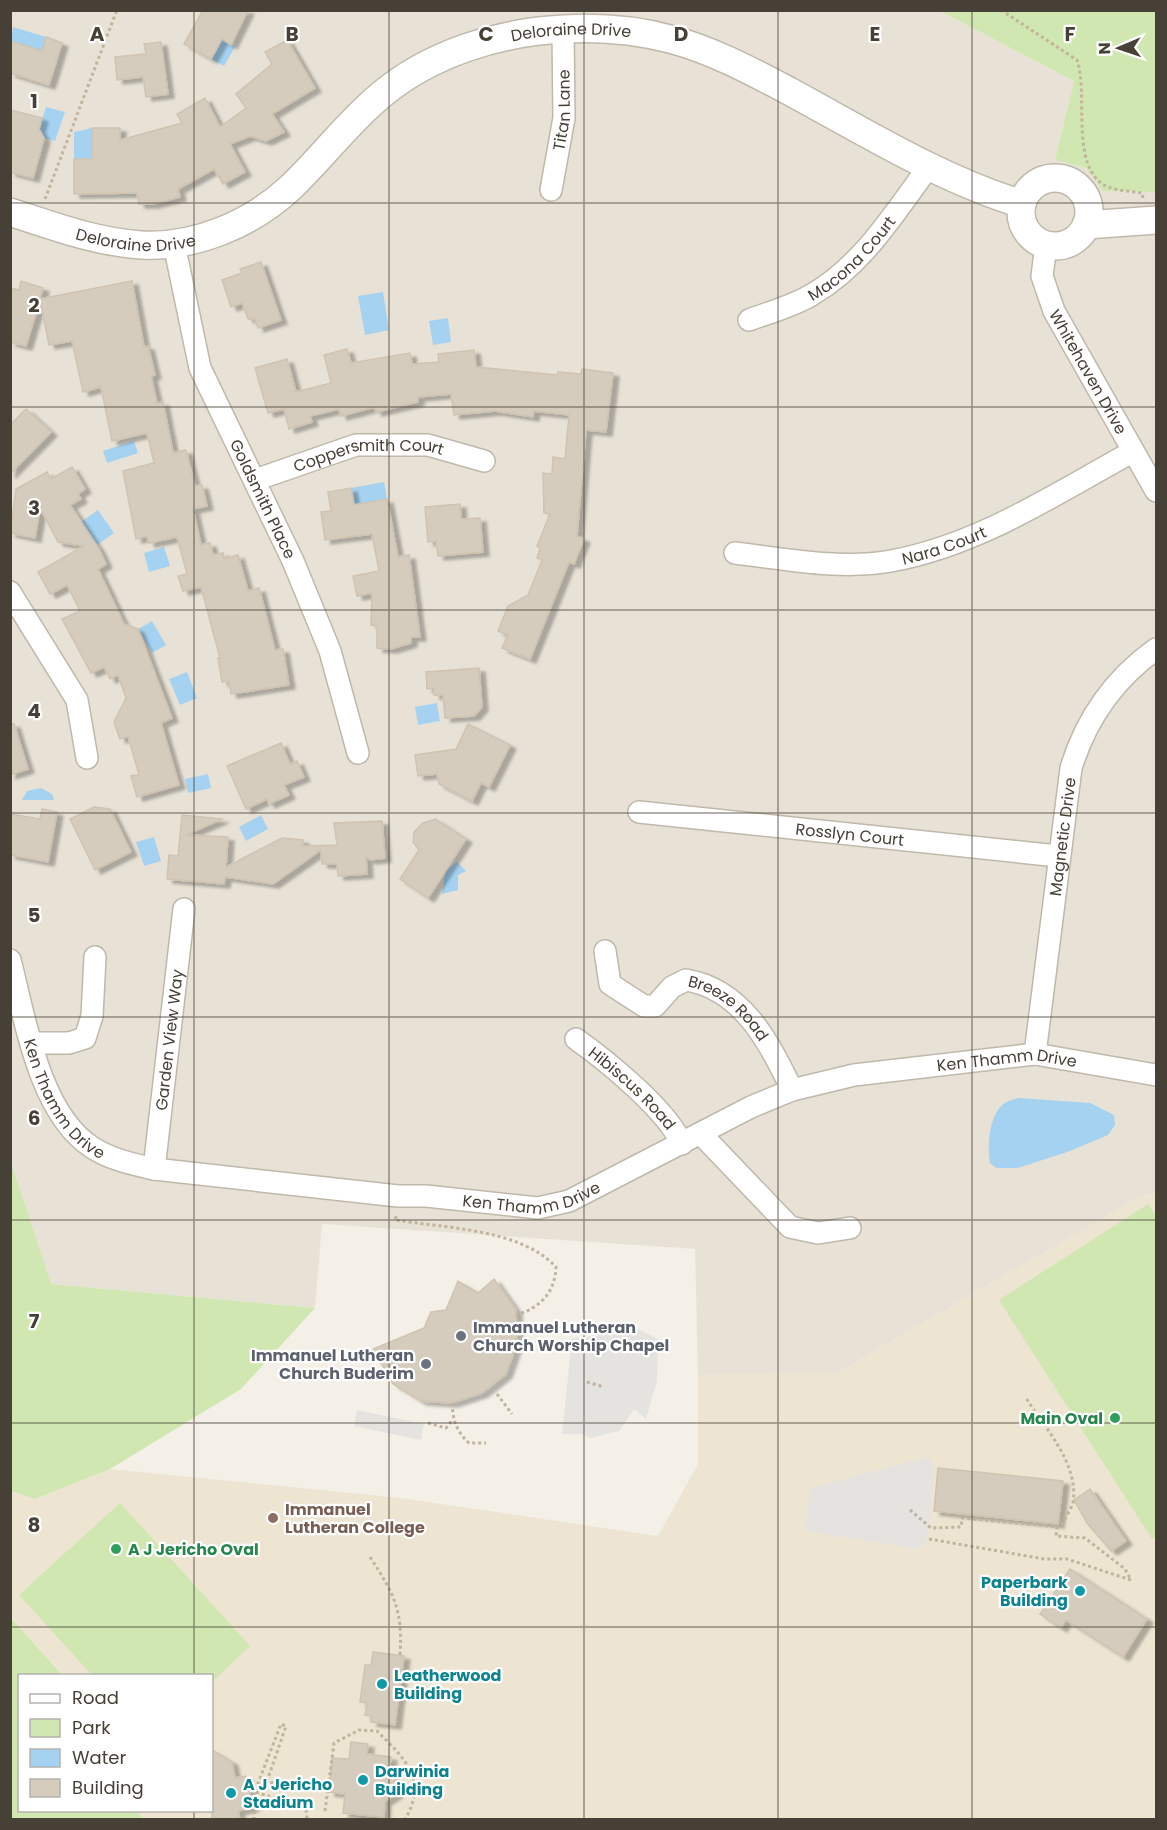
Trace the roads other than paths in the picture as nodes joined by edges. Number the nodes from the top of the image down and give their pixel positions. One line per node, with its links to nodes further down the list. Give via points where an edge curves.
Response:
1 (563, 29): 2 (street, Deloraine Drive, via 617,29 671,39 736,64); 3 (street, Titan Lane, via 564,118); 8 (street, Deloraine Drive, via 512,34 426,65 383,93 347,125 290,188 250,218 212,235)
2 (930, 165): 4 (street, Deloraine Drive, via 976,190); 10 (street, Macona Court, via 873,242 844,272 812,295)
3 (551, 190)
4 (1022, 204): 7 (street, via 1033,186 1043,180 1065,180 1075,184 1087,203); 9 (street, via 1023,225)
5 (10, 212): 8 (street, Deloraine Drive, via 101,240)
6 (1152, 220): 7 (street)
7 (1086, 225): 9 (street, via 1074,240)
8 (174, 244): 13 (street, Goldsmith Place, via 200,368)
9 (1046, 245): 11 (street, Whitehaven Drive, via 1042,276 1054,311)
10 (749, 320)
11 (1132, 452): 14 (street, Whitehaven Drive); 15 (street, Nara Court, via 989,531 889,561 818,563)
12 (484, 461): 13 (street, Coppersmith Court, via 428,445 356,445)
13 (255, 480): 18 (street, Goldsmith Place, via 330,651)
14 (1156, 491)
15 (735, 553)
16 (10, 592): 19 (street, via 77,700)
17 (1156, 649): 21 (street, Magnetic Drive, via 1106,695 1080,740 1071,768)
18 (358, 753)
19 (87, 758)
20 (639, 812): 21 (street, Rosslyn Court)
21 (1058, 856): 28 (street, Magnetic Drive)
22 (184, 909): 33 (street, Garden View Way)
23 (605, 951): 30 (street, Breeze Road, via 610,984 644,1006 655,1006 672,987 686,980 719,990 766,1037)
24 (95, 957): 27 (street, via 92,1016 85,1038 69,1043)
25 (10, 960): 27 (street, Ken Thamm Drive)
26 (576, 1039): 32 (street, Hibiscus Road, via 598,1054 669,1123)
27 (31, 1043): 33 (street, Ken Thamm Drive, via 51,1095 70,1128 92,1148 115,1160)
28 (1035, 1054): 29 (street, Ken Thamm Drive); 30 (street, Ken Thamm Drive, via 854,1075)
29 (1156, 1075)
30 (792, 1090): 31 (street, Ken Thamm Drive)
31 (701, 1134): 32 (street, Ken Thamm Drive); 34 (street, via 790,1227 818,1233)
32 (682, 1144): 33 (street, Ken Thamm Drive, via 569,1201 538,1208)
33 (154, 1169)
34 (850, 1228)

